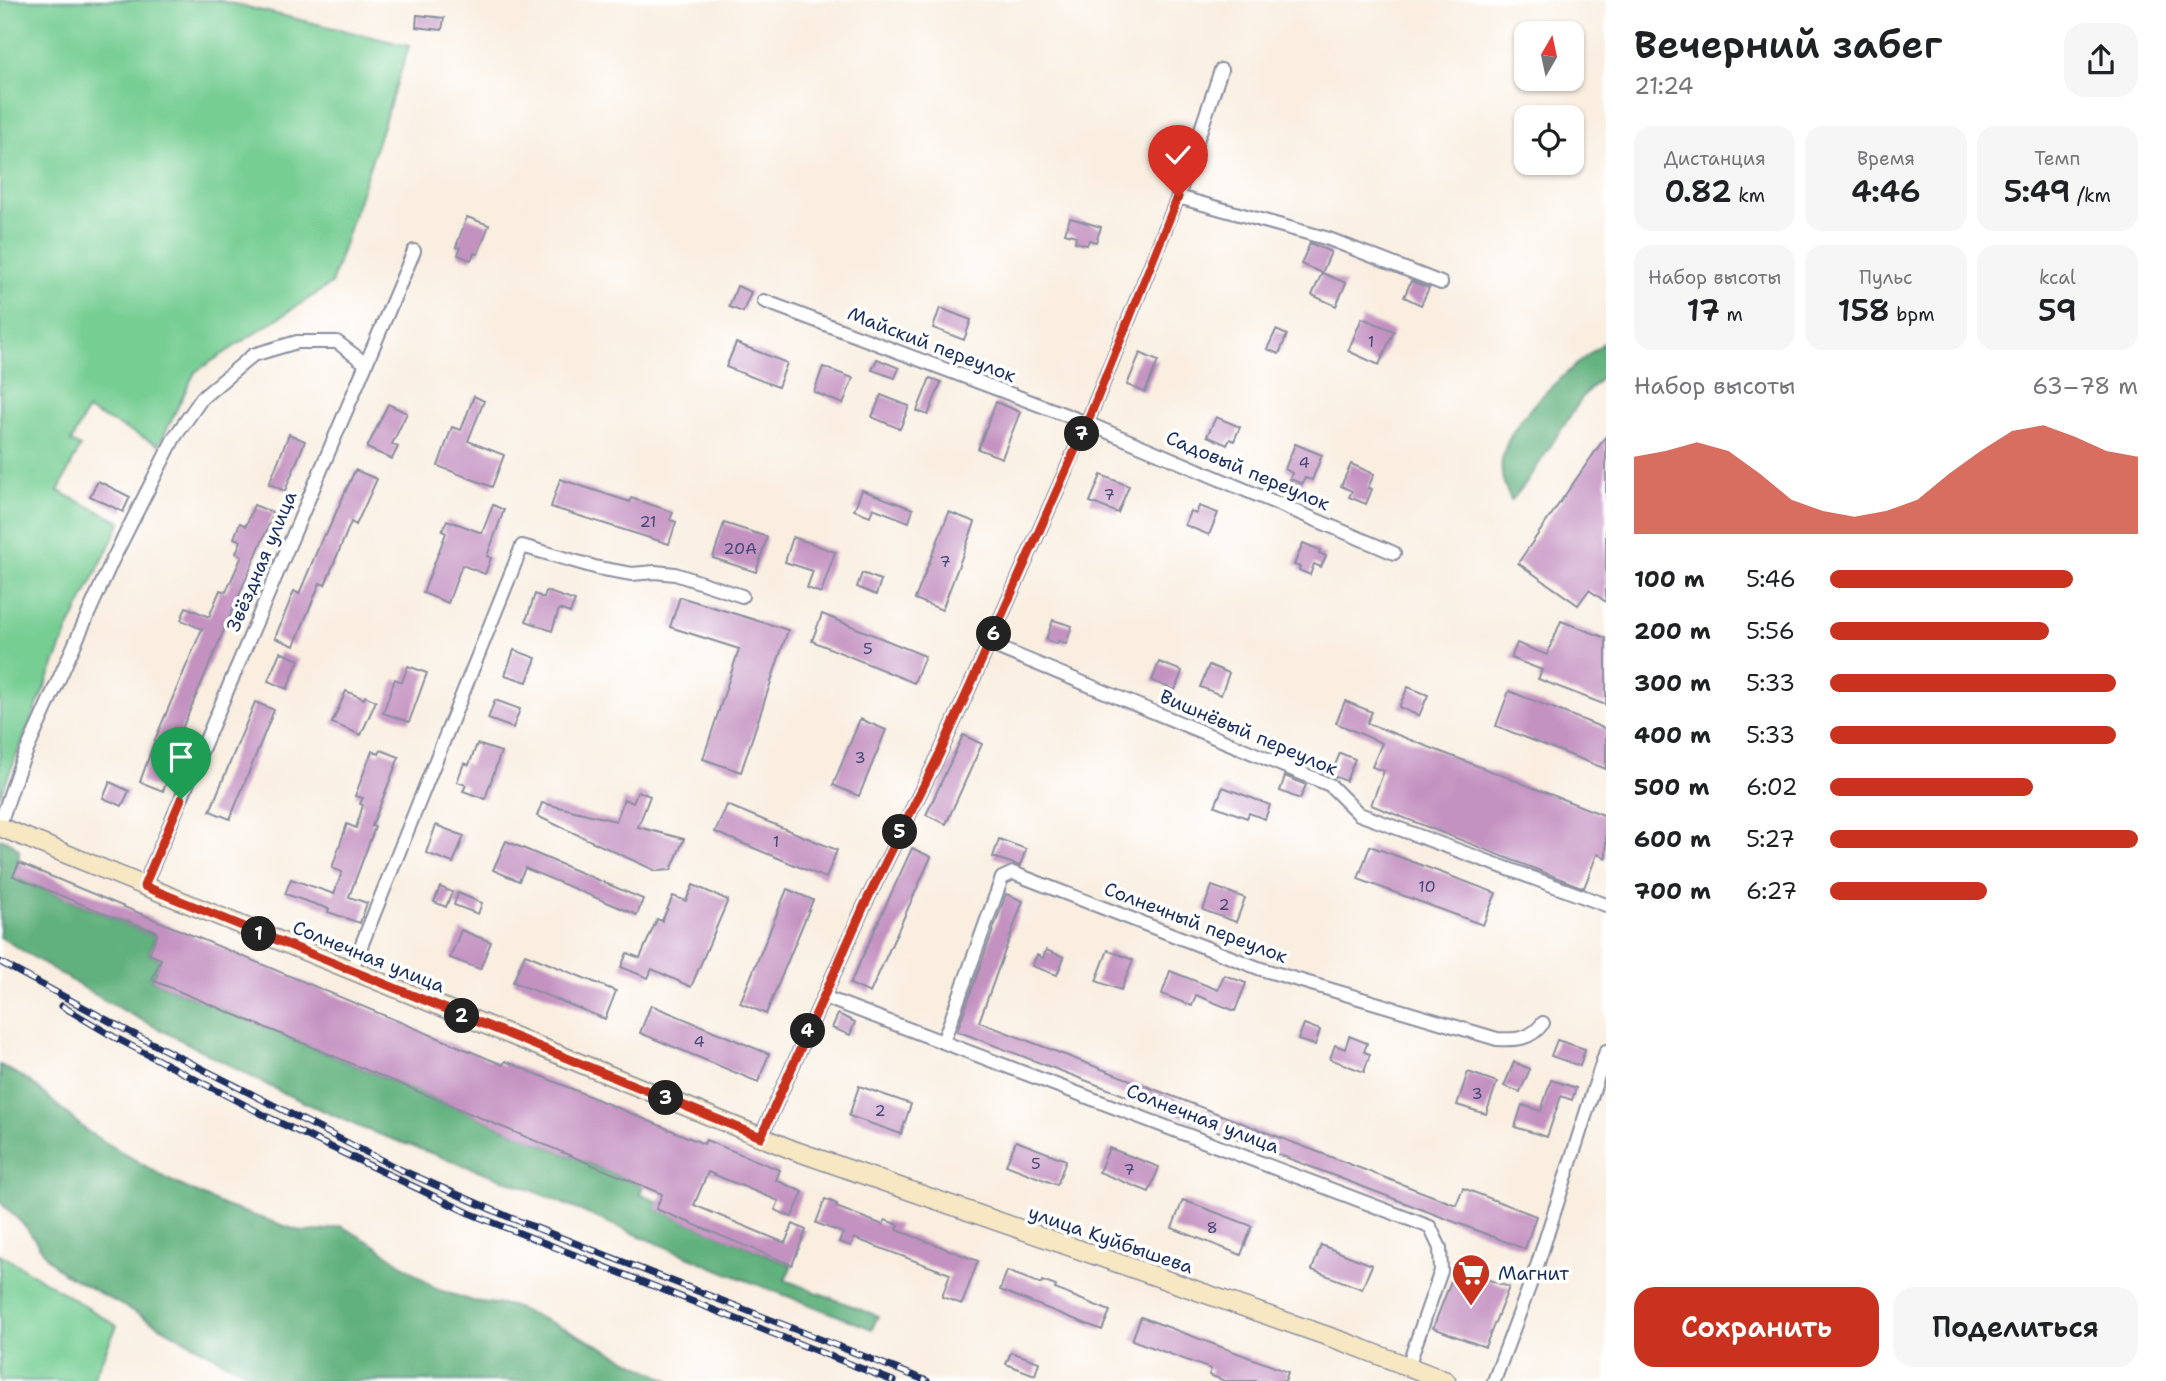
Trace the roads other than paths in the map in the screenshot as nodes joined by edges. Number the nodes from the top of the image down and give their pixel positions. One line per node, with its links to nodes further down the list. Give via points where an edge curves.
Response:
1 (1221, 69): 2 (street)
2 (1178, 197): 4 (street, via 1328,239); 7 (street)
3 (414, 251): 6 (street, Звёздная улица)
4 (1441, 283)
5 (764, 301): 7 (street, Майский переулок)
6 (366, 364): 11 (street, via 337,342 297,342 253,355 202,398 174,438 112,561 19,768); 12 (street, Звёздная улица)
7 (1087, 423): 8 (street, Садовый переулок); 10 (street)
8 (1394, 553)
9 (742, 596): 14 (street, via 675,574 632,575 522,546)
10 (989, 644): 13 (street, Вишнёвый переулок, via 1330,785 1359,814); 15 (street)
11 (0, 825): 12 (street, Солнечная улица)
12 (144, 886): 14 (street, Солнечная улица)
13 (1606, 905)
14 (351, 971): 19 (street, Солнечная улица)
15 (824, 997): 17 (street, Солнечная улица); 19 (street)
16 (1542, 1023): 17 (street, Солнечный переулок, via 1535,1033 1520,1040 1497,1039 1261,969 1013,873 1002,878)
17 (943, 1042): 20 (street, Солнечная улица, via 1430,1227 1440,1248 1441,1271)
18 (1606, 1051): 22 (street)
19 (761, 1137): 20 (street, улица Куйбышева)
20 (1408, 1366): 21 (street, улица Куйбышева)
21 (1447, 1381)
22 (1494, 1381)

